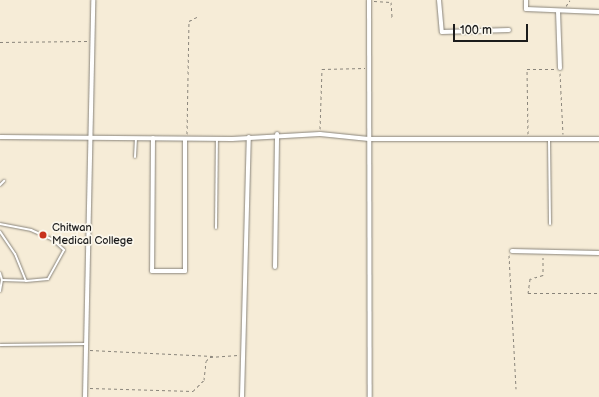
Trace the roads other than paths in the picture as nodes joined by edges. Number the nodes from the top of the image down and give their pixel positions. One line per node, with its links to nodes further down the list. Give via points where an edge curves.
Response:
1 (94, 0): 10 (street)
2 (369, 0): 17 (street)
3 (439, 0): 7 (street, via 442,32)
4 (526, 0): 5 (street, via 526,9)
5 (558, 11): 6 (street); 8 (street)
6 (599, 12)
7 (509, 30)
8 (560, 68)
9 (277, 134): 13 (street); 17 (street, via 320,134); 29 (street)
10 (91, 136): 11 (street); 12 (street); 35 (street)
11 (0, 137)
12 (136, 137): 14 (street); 20 (lane)
13 (249, 137): 16 (street); 38 (street)
14 (153, 138): 15 (street); 15 (street, via 152,271 185,271)
15 (186, 139): 16 (street)
16 (216, 139): 25 (lane)
17 (369, 139): 18 (street); 39 (street)
18 (548, 139): 19 (street); 24 (lane)
19 (599, 139)
20 (135, 157)
21 (4, 182): 22 (lane)
22 (0, 185)
23 (0, 224): 32 (lane, via 31,230 53,240 64,250 48,279)
24 (550, 224)
25 (216, 228)
26 (0, 232): 32 (lane, via 15,254)
27 (512, 252): 28 (street)
28 (599, 253)
29 (275, 267)
30 (0, 273): 31 (lane)
31 (1, 279): 32 (lane); 33 (lane)
32 (26, 281)
33 (0, 285): 34 (lane)
34 (0, 291)
35 (86, 344): 36 (lane); 37 (street)
36 (0, 346)
37 (85, 397)
38 (242, 397)
39 (370, 397)

